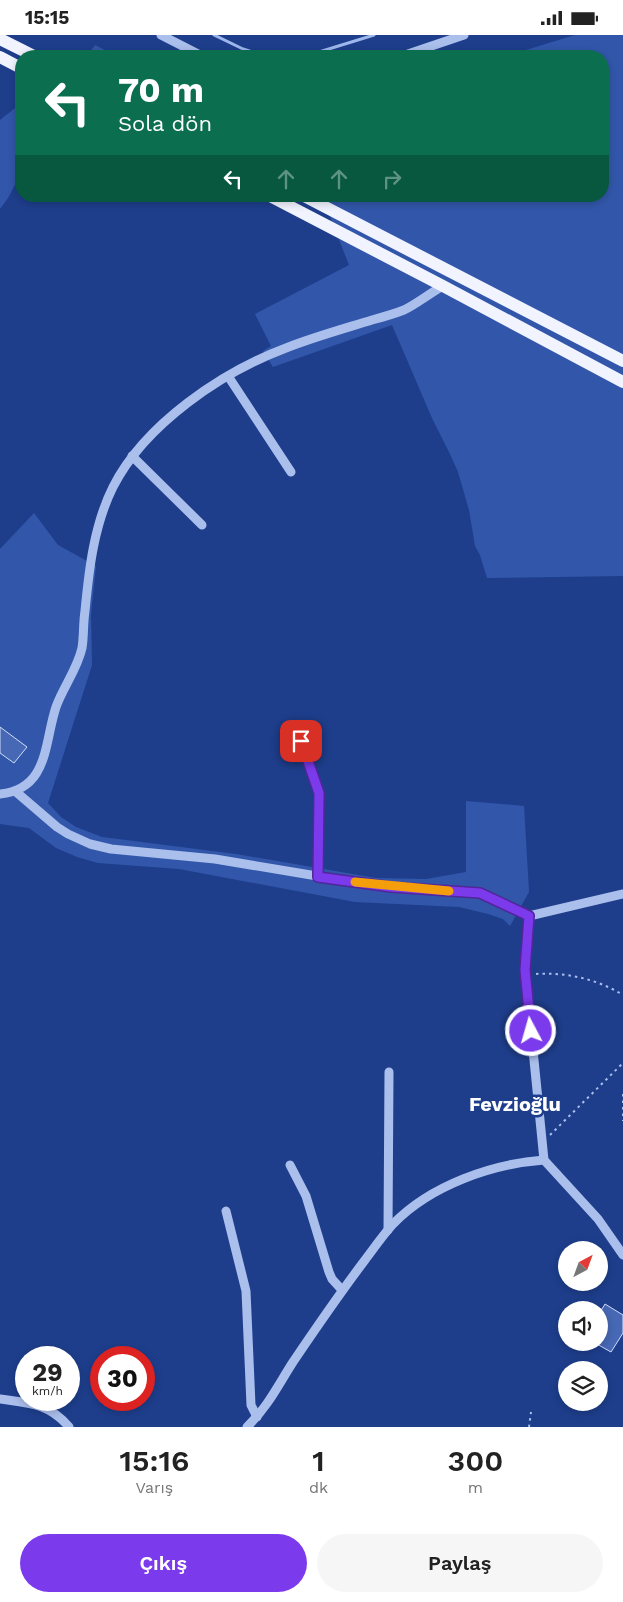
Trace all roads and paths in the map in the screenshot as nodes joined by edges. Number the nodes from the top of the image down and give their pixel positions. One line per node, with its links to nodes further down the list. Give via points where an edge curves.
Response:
1 (161, 35): 5 (street)
2 (464, 35): 6 (street)
3 (0, 39): 4 (main road)
4 (22, 50)
5 (190, 50)
6 (420, 50)
7 (0, 57): 8 (main road)
8 (15, 65)
9 (282, 202): 11 (main road)
10 (316, 202): 12 (main road)
11 (443, 286): 13 (street, via 404,310 287,347); 14 (main road)
12 (623, 361)
13 (228, 375): 15 (street, via 171,416); 16 (street)
14 (623, 382)
15 (132, 456): 17 (street); 19 (street, via 112,488 100,519 87,589 81,652 56,708 40,768 28,783)
16 (291, 472)
17 (202, 525)
18 (301, 741): 21 (street, via 319,793)
19 (15, 791): 20 (street); 21 (street, via 57,827 79,840 100,847 215,859)
20 (0, 794)
21 (318, 877): 23 (street, via 391,887 480,893)
22 (623, 894): 23 (street)
23 (529, 916): 24 (street)
24 (526, 974): 25 (path, via 579,977); 30 (street)
25 (623, 995)
26 (623, 1063): 30 (path)
27 (389, 1072): 34 (street)
28 (623, 1094): 29 (path)
29 (623, 1121)
30 (543, 1143): 31 (street)
31 (544, 1160): 34 (street, via 507,1165 460,1180 418,1204); 35 (street, via 598,1219)
32 (290, 1165): 36 (street, via 306,1196 329,1272)
33 (226, 1211): 39 (street, via 246,1291 251,1405)
34 (388, 1230): 36 (street)
35 (623, 1255)
36 (342, 1291): 39 (street)
37 (0, 1399): 40 (street, via 42,1406 55,1413)
38 (531, 1412): 42 (path)
39 (257, 1417): 41 (street)
40 (68, 1427)
41 (247, 1427)
42 (529, 1427)

